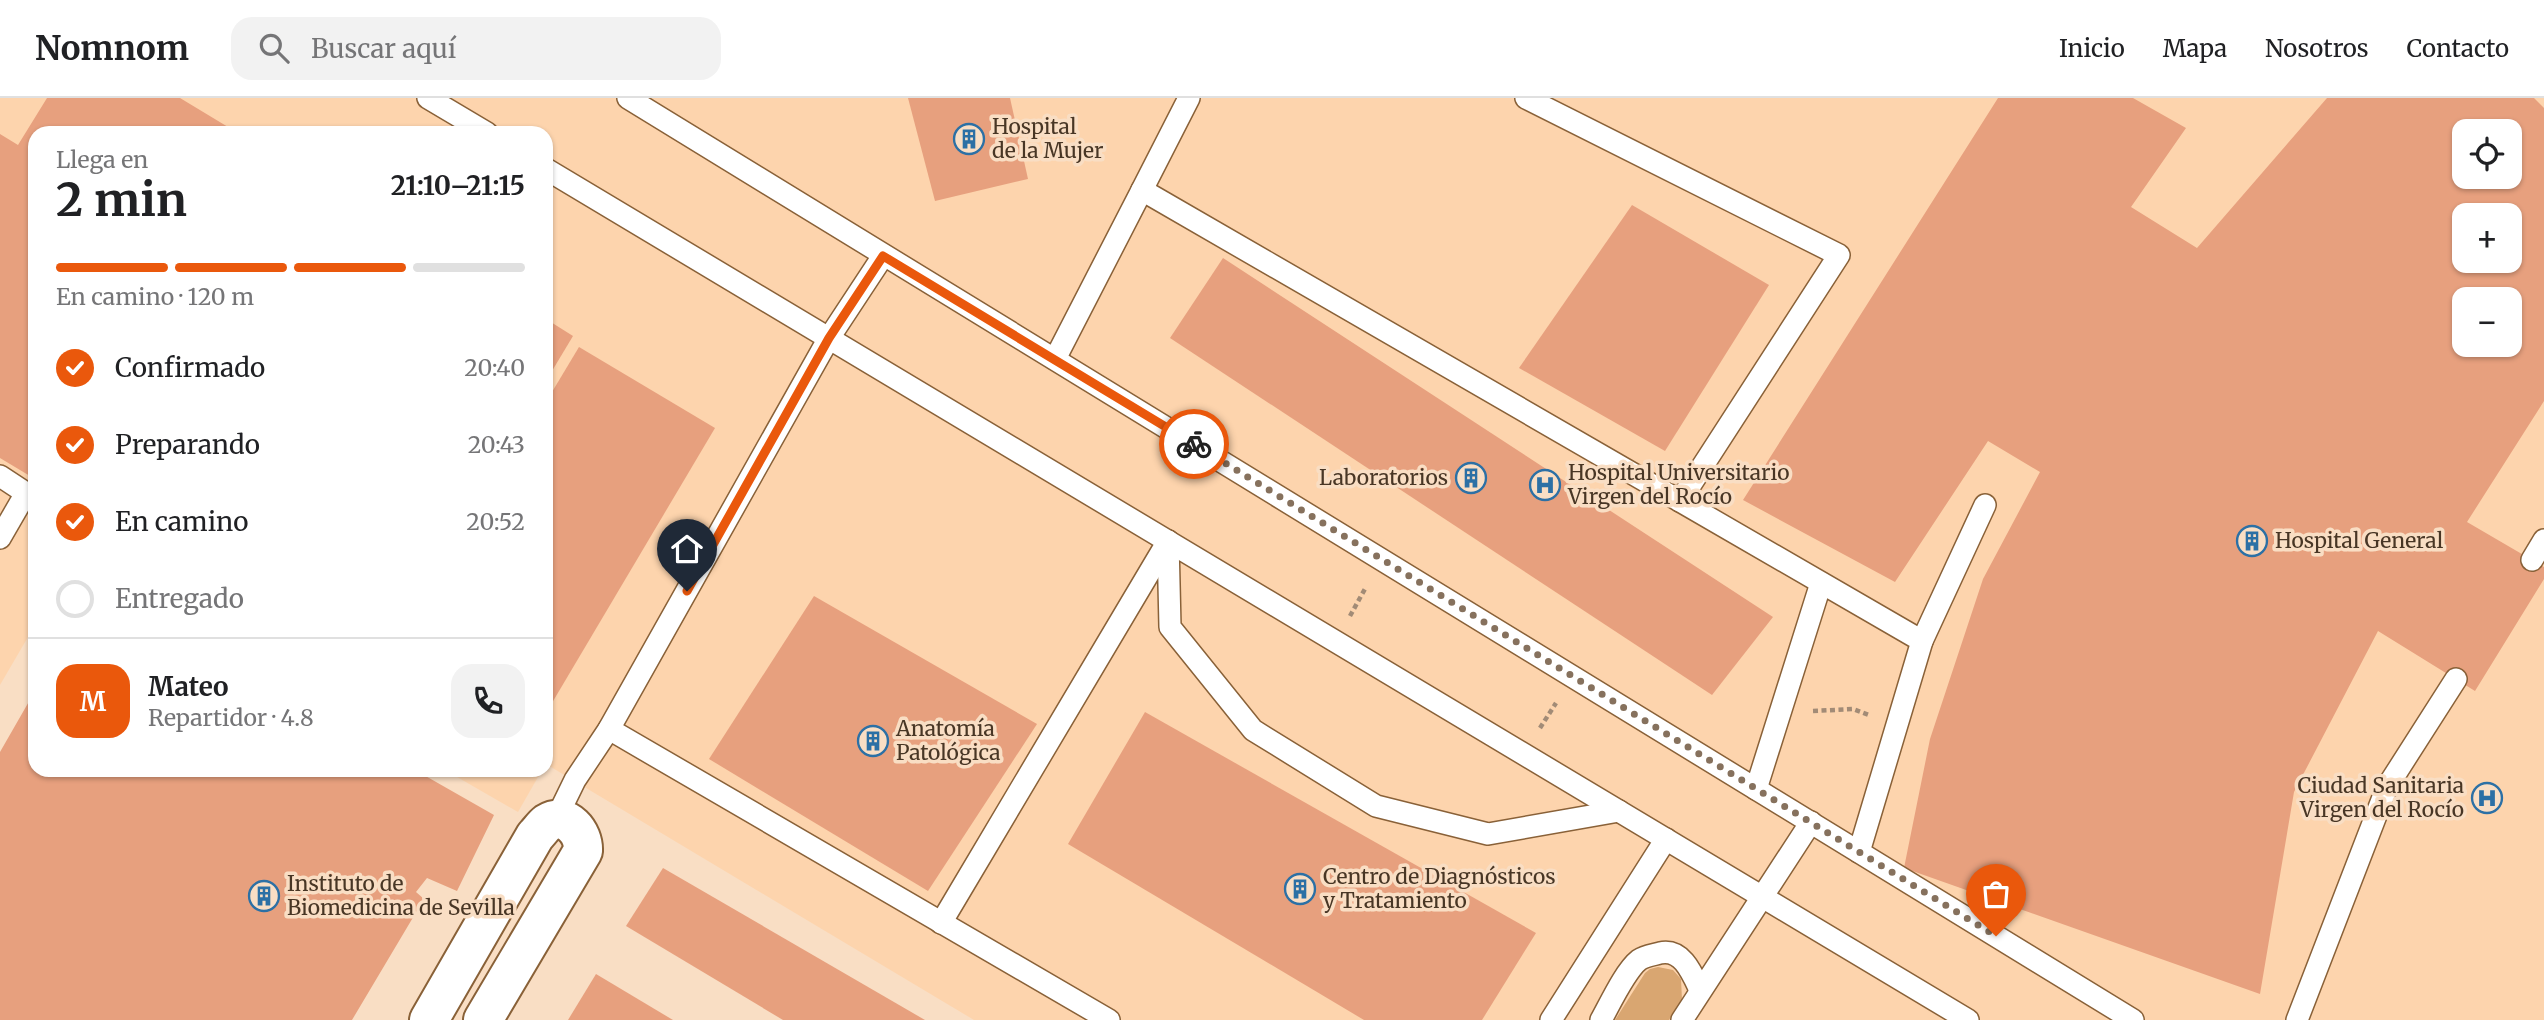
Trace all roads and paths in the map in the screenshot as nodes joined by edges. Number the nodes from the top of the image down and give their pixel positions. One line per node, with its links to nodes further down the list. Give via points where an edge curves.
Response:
1 (428, 98): 5 (lane)
2 (628, 98): 8 (lane)
3 (1189, 98): 7 (lane)
4 (1526, 98): 14 (lane, via 1839,255)
5 (474, 126)
6 (553, 173): 9 (lane)
7 (1142, 190): 10 (lane); 14 (lane)
8 (883, 256): 9 (lane); 10 (lane)
9 (829, 338): 18 (lane); 27 (lane)
10 (1055, 359): 19 (lane)
11 (0, 476): 12 (lane)
12 (28, 494)
13 (28, 500): 16 (lane)
14 (1680, 501): 21 (lane)
15 (1985, 505): 23 (lane)
16 (0, 538)
17 (2544, 540): 20 (lane)
18 (1168, 541): 22 (lane); 29 (lane, via 1170,627 1253,730 1376,806 1488,834); 36 (lane)
19 (1382, 560): 22 (path); 28 (lane)
20 (2532, 560)
21 (1821, 583): 23 (lane); 25 (lane)
22 (1336, 641): 29 (lane)
23 (1922, 641): 26 (lane)
24 (2456, 679): 47 (lane, via 2388,788)
25 (1780, 713): 26 (path, via 1853,709); 28 (lane)
26 (1897, 725): 33 (lane)
27 (609, 729): 30 (lane, via 575,780); 36 (lane)
28 (1756, 789): 31 (lane)
29 (1619, 811): 32 (lane)
30 (555, 821): 35 (street, via 546,823 535,836); 37 (street, via 580,832 583,851)
31 (1811, 822): 33 (lane); 34 (lane)
32 (1666, 839): 34 (lane); 42 (lane)
33 (1859, 852): 46 (lane)
34 (1763, 897): 38 (lane); 45 (lane)
35 (498, 900): 37 (street); 39 (street)
36 (942, 923): 41 (lane)
37 (540, 924): 40 (street)
38 (1700, 990): 43 (lane, via 1691,971 1668,951 1641,958); 44 (lane)
39 (429, 1020)
40 (483, 1020)
41 (1109, 1020)
42 (1551, 1020)
43 (1601, 1020)
44 (1682, 1020)
45 (1968, 1020)
46 (2133, 1020)
47 (2297, 1020)

